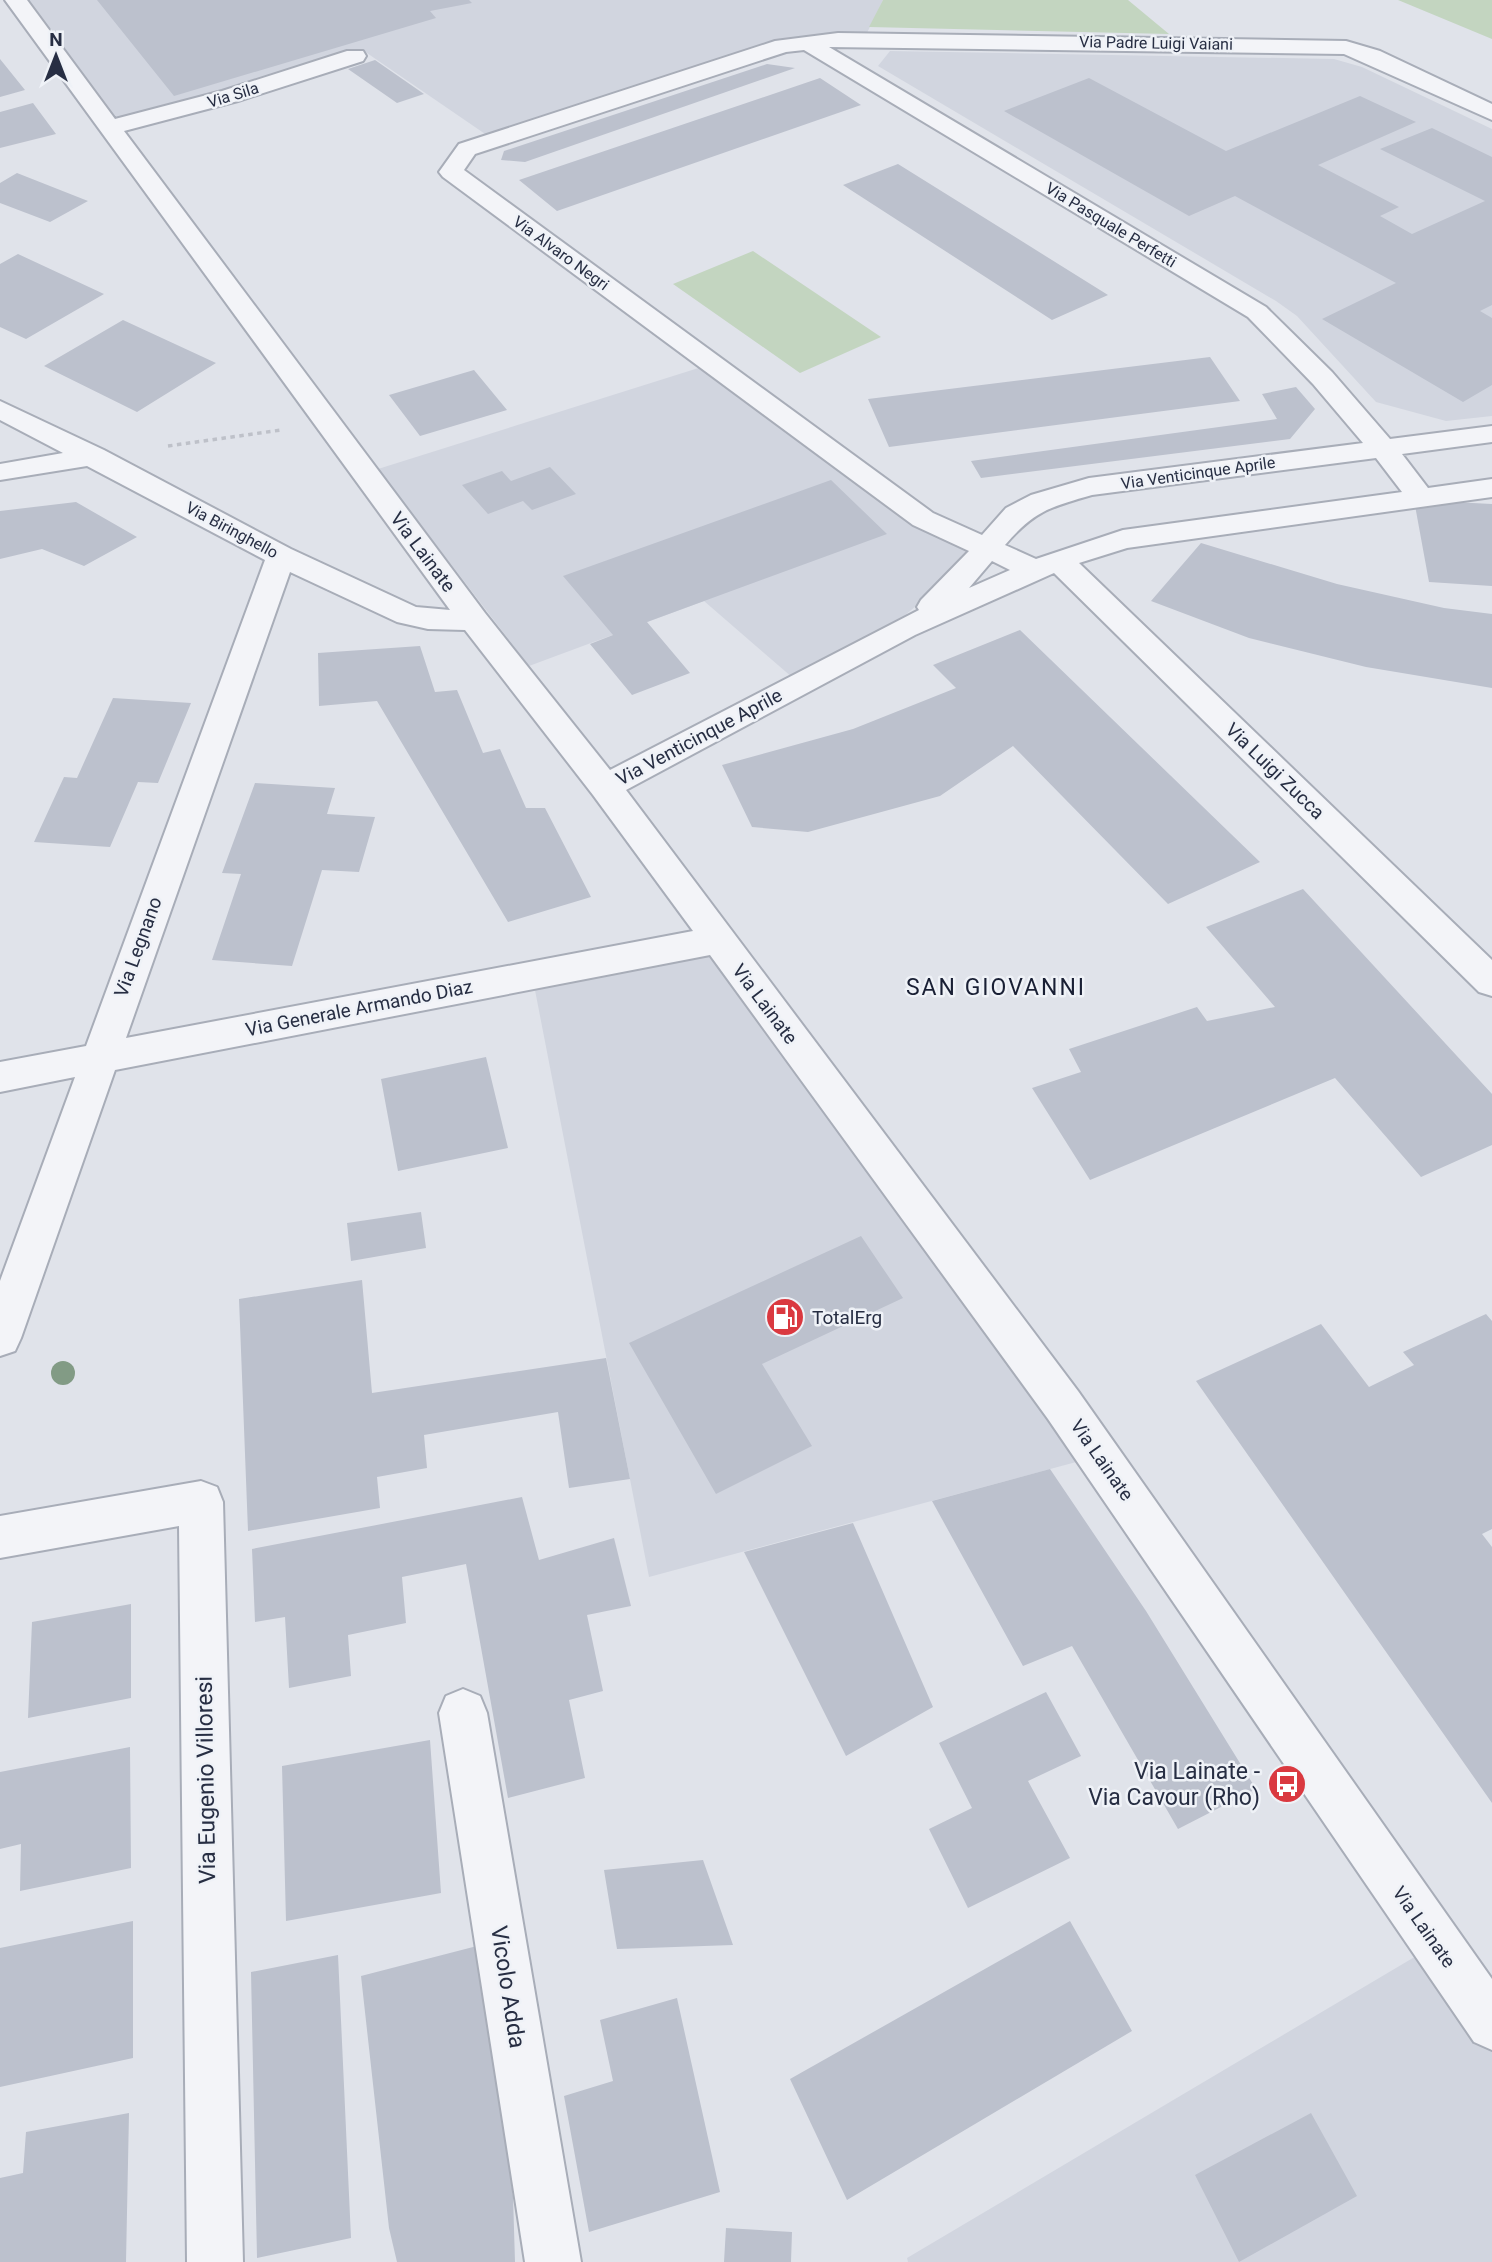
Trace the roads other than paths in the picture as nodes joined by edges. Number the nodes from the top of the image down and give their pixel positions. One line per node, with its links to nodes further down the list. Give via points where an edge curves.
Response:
1 (16, 0): 2 (street, Via Lainate)
2 (34, 26): 3 (street); 7 (street, Via Lainate)
3 (11, 32)
4 (806, 42): 6 (street, Via Padre Luigi Vaiani, via 838,38 1346,48); 10 (street, Via Pasquale Perfetti, via 1257,312 1304,356); 16 (street, Via Alvaro Negri, via 467,149 452,172 923,519)
5 (355, 56): 7 (street, Via Sila)
6 (1492, 113)
7 (109, 128): 19 (street, Via Lainate)
8 (0, 409): 11 (street, Via Biringhello)
9 (1492, 434): 10 (street, Via Venticinque Aprile)
10 (1384, 448): 14 (street); 15 (street, Via Venticinque Aprile, via 1089,487 1041,501)
11 (94, 456): 12 (street); 17 (street, Via Biringhello)
12 (0, 472)
13 (1492, 488): 14 (street, Via Venticinque Aprile)
14 (1421, 498): 18 (street, Via Venticinque Aprile, via 1123,539)
15 (1016, 514): 16 (street, Via Venticinque Aprile); 18 (street, via 1016,536)
16 (988, 547): 18 (street); 20 (street, Via Venticinque Aprile, via 957,583)
17 (281, 556): 19 (street, Via Biringhello, via 408,615); 24 (street, Via Legnano)
18 (1057, 561): 20 (street, Via Venticinque Aprile); 23 (street, Via Luigi Zucca)
19 (474, 620): 21 (street, Via Lainate)
20 (904, 628): 21 (street, Via Venticinque Aprile)
21 (605, 788): 22 (street, Via Lainate)
22 (718, 940): 24 (street, Via Generale Armando Diaz); 29 (street, Via Lainate, via 1063,1405)
23 (1492, 982)
24 (99, 1057): 25 (street, Via Generale Armando Diaz); 26 (street, Via Legnano)
25 (0, 1077)
26 (0, 1338)
27 (0, 1537): 30 (street, Via Eugenio Villoresi, via 201,1502)
28 (463, 1713): 31 (street, Vicolo Adda)
29 (1492, 2024)
30 (215, 2262)
31 (553, 2262)

